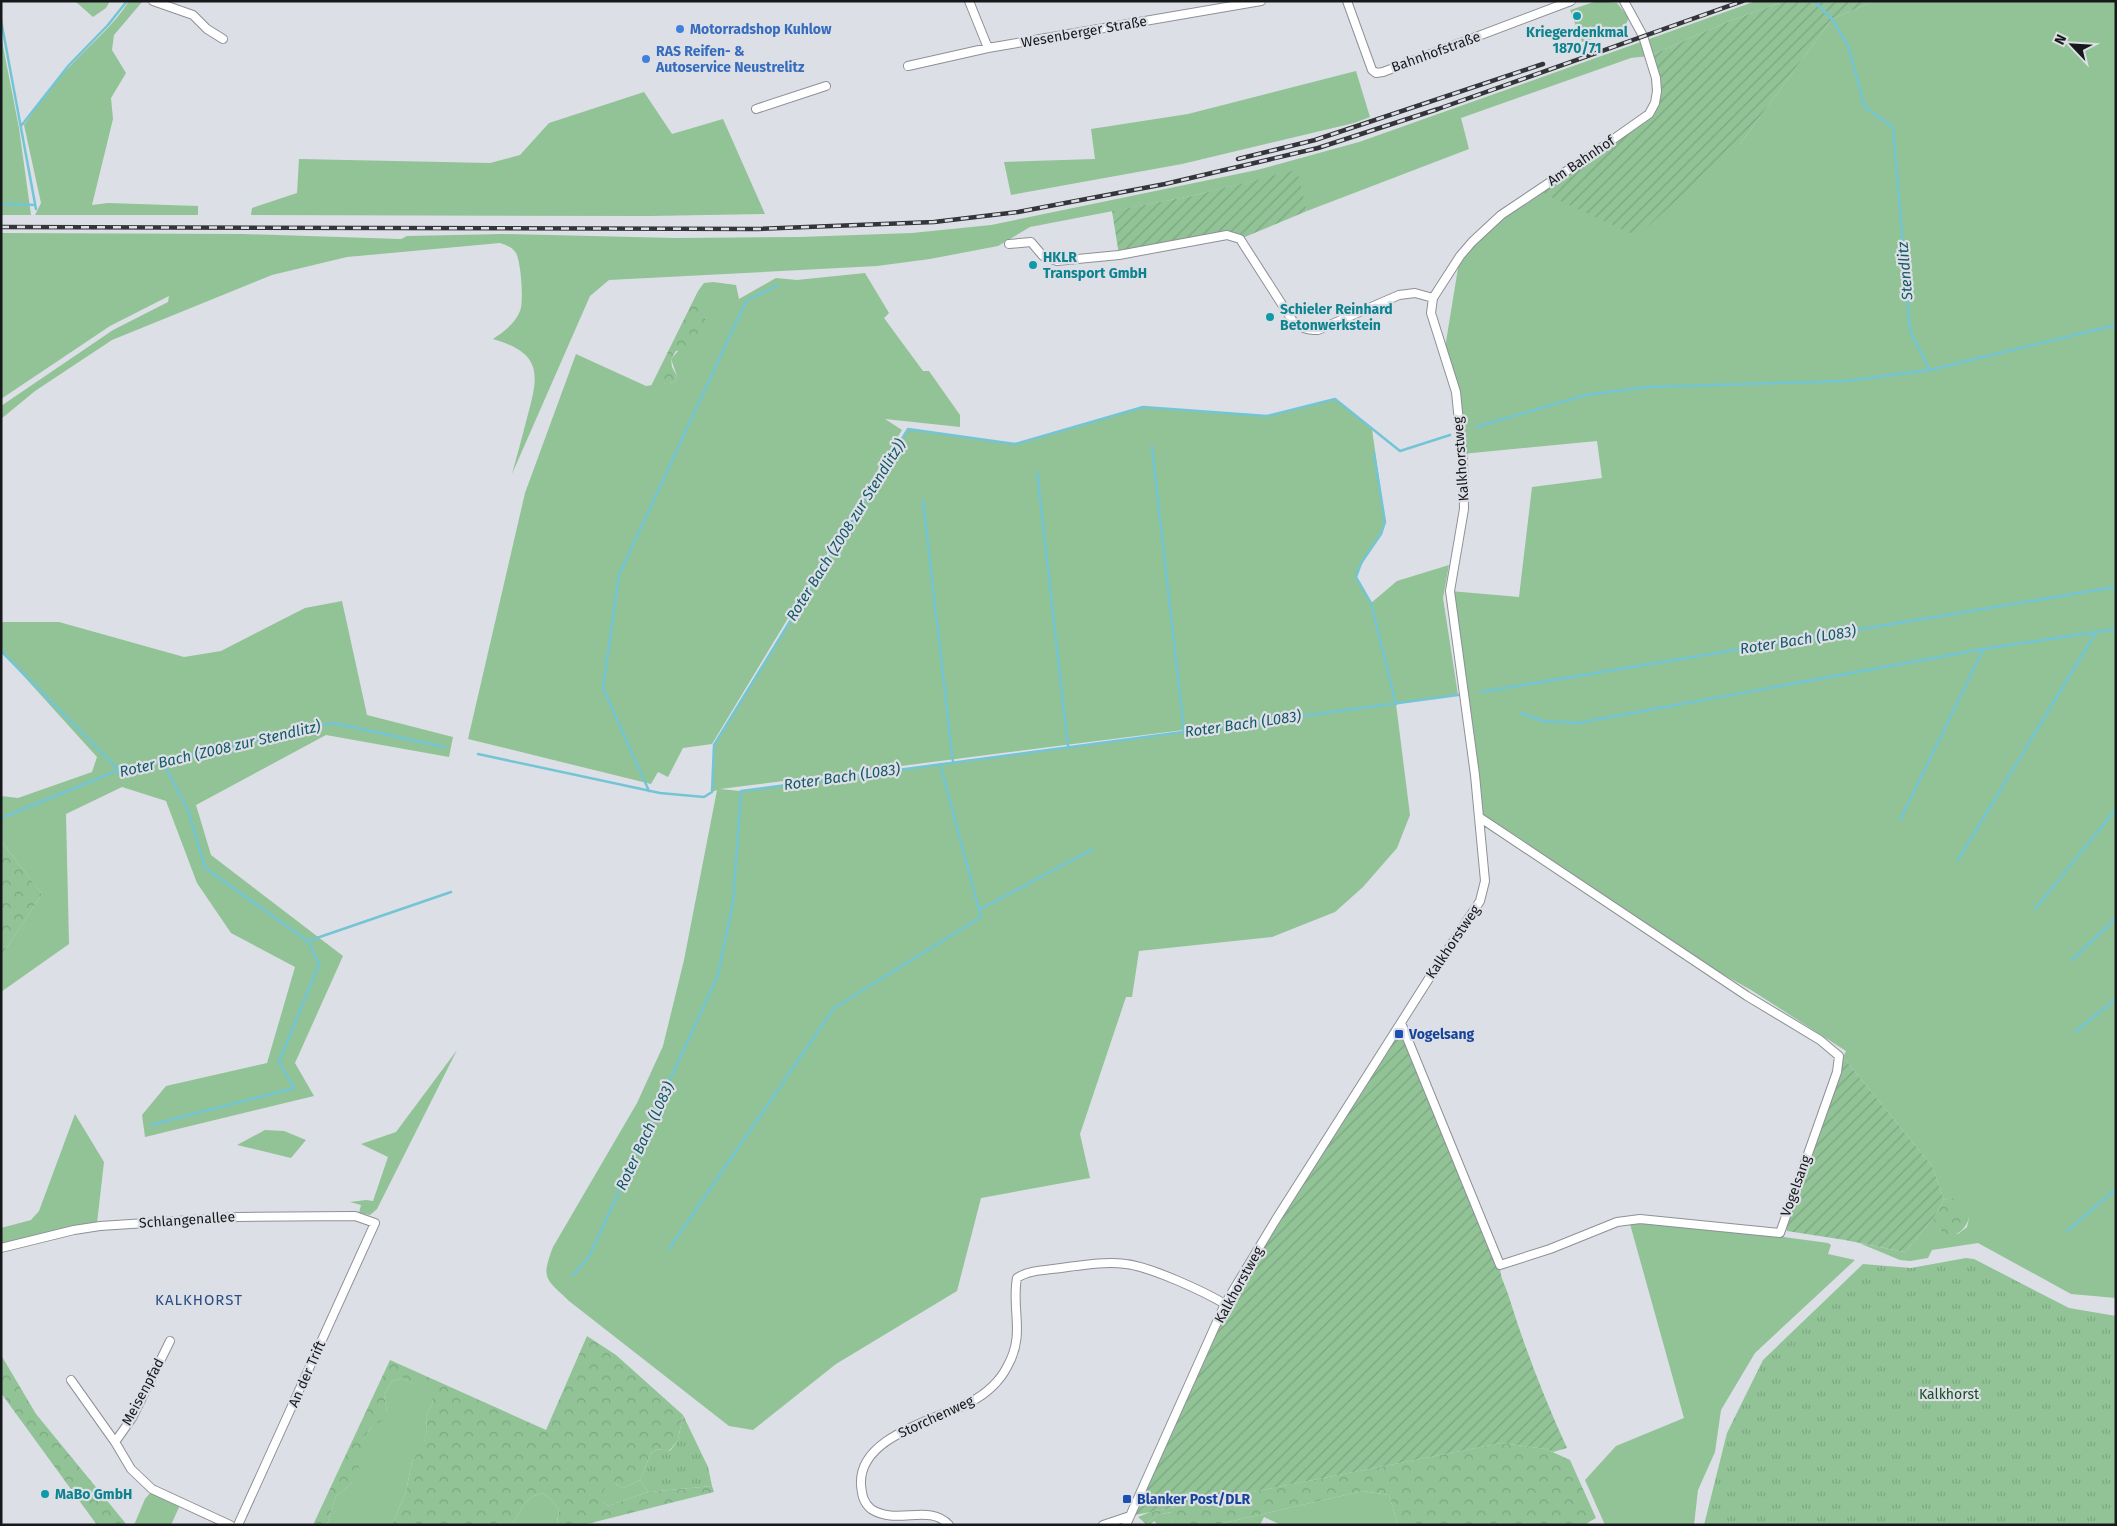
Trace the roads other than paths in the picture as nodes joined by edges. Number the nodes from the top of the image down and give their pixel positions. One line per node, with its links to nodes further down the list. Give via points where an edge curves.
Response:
1 (153, 1): 7 (street, via 193,14 207,29)
2 (969, 1): 8 (street)
3 (1260, 1): 8 (street, Wesenberger Straße)
4 (1347, 1): 6 (street, Bahnhofstraße, via 1372,70 1376,73)
5 (1624, 1): 13 (street, Am Bahnhof, via 1643,36 1656,78 1655,103 1649,114 1493,222 1460,256)
6 (1569, 2)
7 (224, 39)
8 (988, 48): 9 (street, Wesenberger Straße)
9 (908, 66)
10 (826, 86): 11 (street)
11 (756, 109)
12 (1009, 244): 13 (street, via 1031,242 1043,256 1057,262 1120,255 1233,235 1240,239 1292,320 1309,330 1318,330 1399,295 1415,293)
13 (1432, 298): 14 (street, Kalkhorstweg, via 1431,313 1456,392 1463,461 1464,509 1450,591)
14 (1479, 817): 15 (street, Kalkhorstweg, via 1486,881 1480,902); 15 (street, Vogelsang, via 1747,996 1820,1040 1839,1056 1837,1072 1780,1233 1640,1219 1617,1222 1500,1265)
15 (1401, 1023): 18 (street, Kalkhorstweg)
16 (375, 1223): 17 (street, Schlangenallee, via 356,1216 218,1218 100,1226); 24 (street, An der Trift)
17 (1, 1248)
18 (1226, 1304): 22 (street, Kalkhorstweg); 25 (street, Storchenweg, via 1149,1269 1125,1263 1040,1271 1017,1278 1017,1341 1007,1367 990,1389 972,1402 894,1436 879,1446 866,1464 861,1480 862,1498 880,1515 894,1519 936,1517)
19 (170, 1341): 21 (street, Meisenpfad, via 132,1418)
20 (71, 1380): 21 (street)
21 (115, 1442): 23 (street, via 131,1469 152,1489)
22 (1130, 1516): 26 (street); 27 (street, Kalkhorstweg)
23 (230, 1525)
24 (238, 1525)
25 (949, 1525)
26 (1103, 1525)
27 (1126, 1525)

